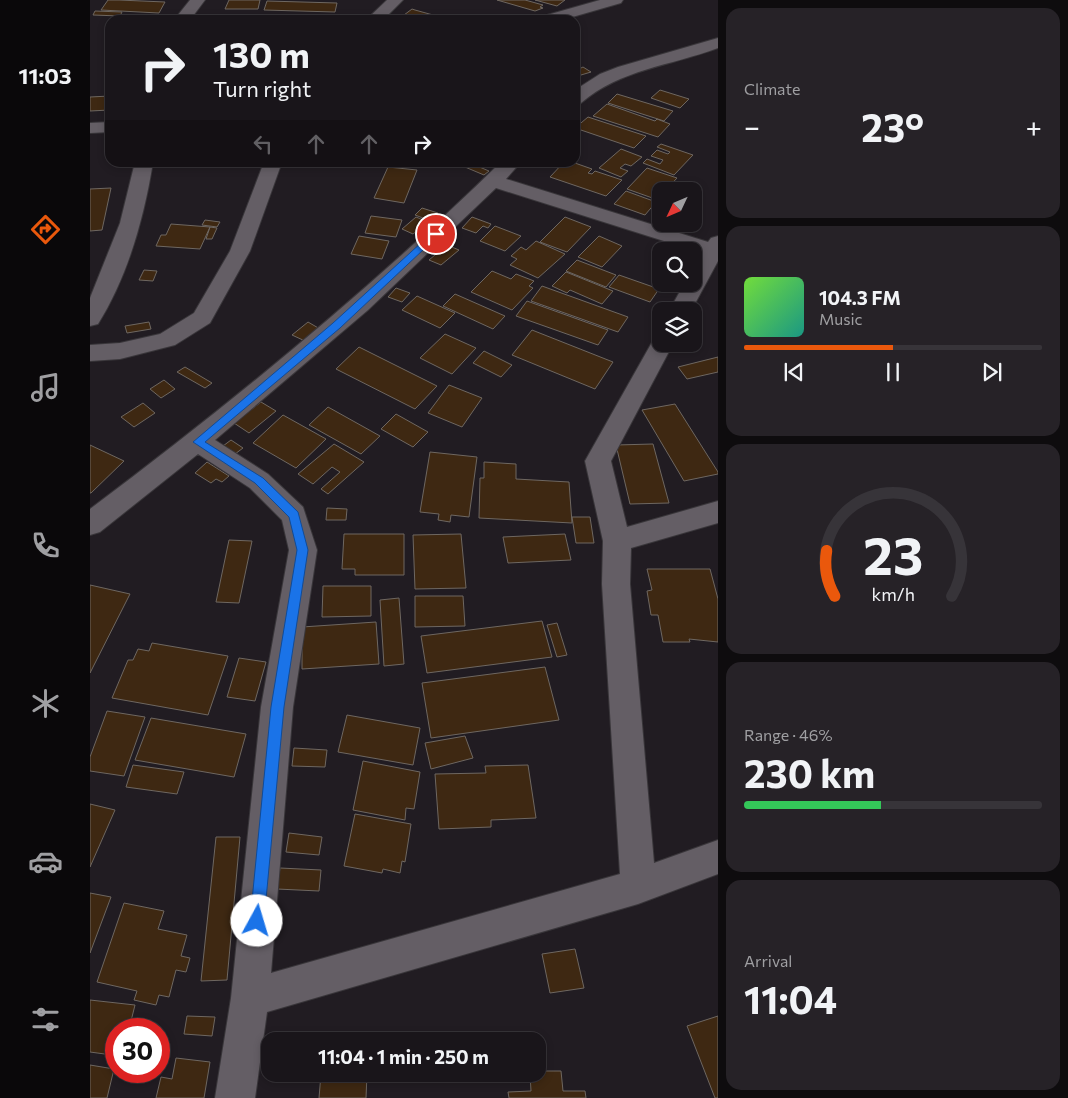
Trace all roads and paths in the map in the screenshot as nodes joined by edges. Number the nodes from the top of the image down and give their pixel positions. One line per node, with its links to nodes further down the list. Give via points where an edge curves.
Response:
1 (198, 0): 4 (street)
2 (396, 0): 5 (street)
3 (616, 0): 6 (street)
4 (186, 15)
5 (380, 15)
6 (562, 15)
7 (714, 48): 8 (street, via 615,74)
8 (580, 94)
9 (105, 127): 10 (street)
10 (90, 128)
11 (143, 167): 17 (street, via 139,197)
12 (271, 167): 21 (street, via 240,251 202,318 167,340 120,351)
13 (507, 167): 14 (street)
14 (493, 181): 15 (street); 22 (street, via 336,326)
15 (716, 246): 18 (street)
16 (90, 268): 17 (street)
17 (114, 268): 19 (street)
18 (685, 302)
19 (90, 319)
20 (658, 352): 25 (street, via 598,461)
21 (90, 353)
22 (198, 442): 24 (street); 28 (street, via 259,480 294,515 302,550 277,707)
23 (718, 512): 25 (street)
24 (90, 524)
25 (617, 541): 27 (street, via 616,584)
26 (718, 857): 27 (street)
27 (638, 886): 28 (street)
28 (250, 998): 29 (street)
29 (235, 1098)

